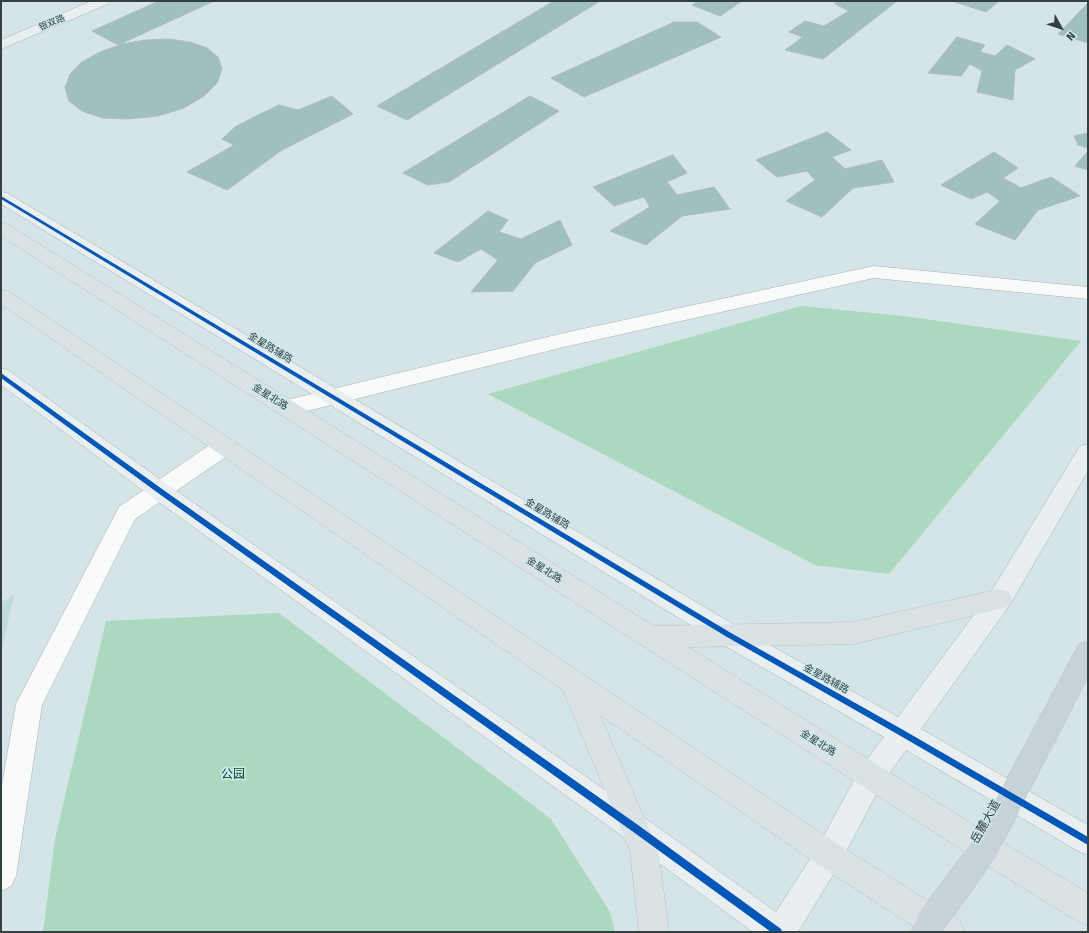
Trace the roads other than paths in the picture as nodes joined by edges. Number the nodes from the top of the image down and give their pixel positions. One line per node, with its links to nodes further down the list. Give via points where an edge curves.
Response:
1 (103, 1): 2 (street, 银双路)
2 (1, 45)
3 (1, 197): 13 (street, 金星路辅路)
4 (1, 228): 8 (main road, 金星北路)
5 (1088, 293): 8 (street, via 874,272 564,340)
6 (1, 295): 9 (main road)
7 (1, 375): 11 (street)
8 (287, 408): 14 (main road, 金星北路)
9 (225, 446): 11 (street); 16 (main road)
10 (1088, 452): 12 (street)
11 (160, 491): 20 (street); 24 (street, via 127,513 29,704)
12 (1000, 599): 13 (main road, via 854,633); 17 (street)
13 (729, 635): 14 (main road); 17 (street, 金星路辅路)
14 (650, 637): 18 (main road, 金星北路)
15 (1088, 652): 19 (highway, 岳麓大道)
16 (573, 682): 20 (main road); 23 (main road)
17 (902, 733): 18 (street); 19 (street, 金星路辅路)
18 (871, 776): 22 (main road, 金星北路); 23 (street)
19 (1012, 797): 21 (street, 金星路辅路); 22 (highway, 岳麓大道)
20 (635, 828): 27 (main road, via 644,850); 28 (street)
21 (1088, 841)
22 (985, 848): 25 (main road, 金星北路); 26 (highway, 岳麓大道)
23 (829, 855): 26 (main road); 28 (street)
24 (1, 876)
25 (1088, 910)
26 (936, 928)
27 (654, 932)
28 (779, 932)

